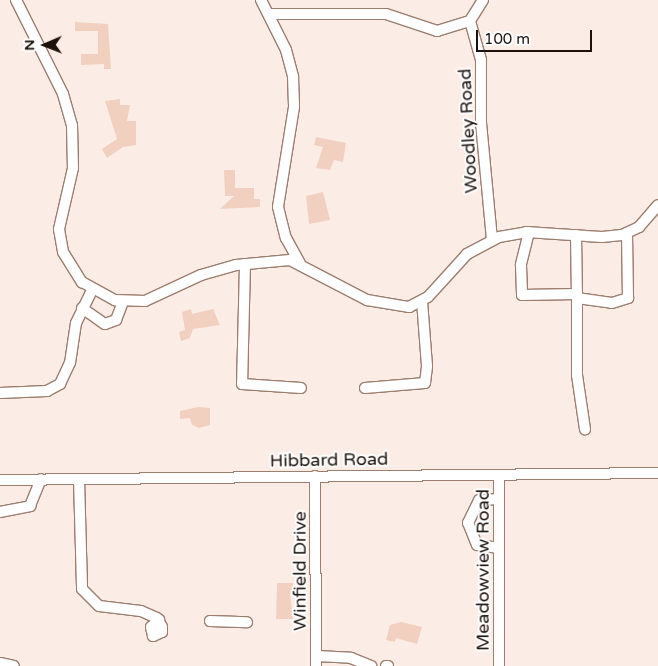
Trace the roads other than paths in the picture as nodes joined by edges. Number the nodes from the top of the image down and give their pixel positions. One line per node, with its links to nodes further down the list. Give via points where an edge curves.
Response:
1 (16, 0): 13 (street, via 69,112 75,151 59,237 74,272)
2 (261, 0): 4 (street)
3 (483, 0): 5 (street)
4 (269, 14): 5 (street, via 386,14 437,31); 11 (street, via 286,50 294,87 278,214)
5 (470, 21): 10 (street, Woodley Road, via 481,60 480,114)
6 (658, 205): 8 (street, via 646,221)
7 (529, 232): 9 (street); 10 (street); 14 (street, via 521,265 522,295)
8 (627, 233): 9 (street, via 602,237); 14 (street, via 628,298 612,303)
9 (576, 235): 14 (street)
10 (492, 240): 15 (street, via 456,263)
11 (300, 262): 12 (street); 15 (street, via 367,300 400,307)
12 (245, 264): 16 (street, via 201,276 145,301); 18 (street, via 242,384)
13 (92, 290): 16 (street); 17 (street)
14 (577, 296): 21 (street, via 577,375)
15 (422, 301): 19 (street, via 428,366 425,383)
16 (123, 302): 17 (street, via 116,320 105,324)
17 (82, 308): 20 (street, via 67,377 47,391)
18 (301, 388)
19 (365, 388)
20 (0, 393)
21 (586, 429)
22 (658, 473): 23 (street, Hibbard Road)
23 (499, 475): 24 (street, Hibbard Road); 28 (street, Meadowview Road)
24 (315, 476): 26 (street, Hibbard Road); 34 (street, Winfield Drive)
25 (41, 479): 26 (street, Hibbard Road); 27 (street, Hibbard Road); 29 (street, via 35,501 30,506)
26 (79, 479): 31 (street, via 82,589 99,606 141,611)
27 (0, 480)
28 (499, 499): 30 (street, Meadowview Road); 30 (street, via 479,500 468,523 478,545)
29 (0, 512)
30 (499, 548): 38 (street, Meadowview Road)
31 (158, 620)
32 (210, 621): 33 (street)
33 (247, 622)
34 (316, 661): 37 (street, via 350,658)
35 (0, 663): 36 (street)
36 (14, 666)
37 (371, 666)
38 (499, 666)

